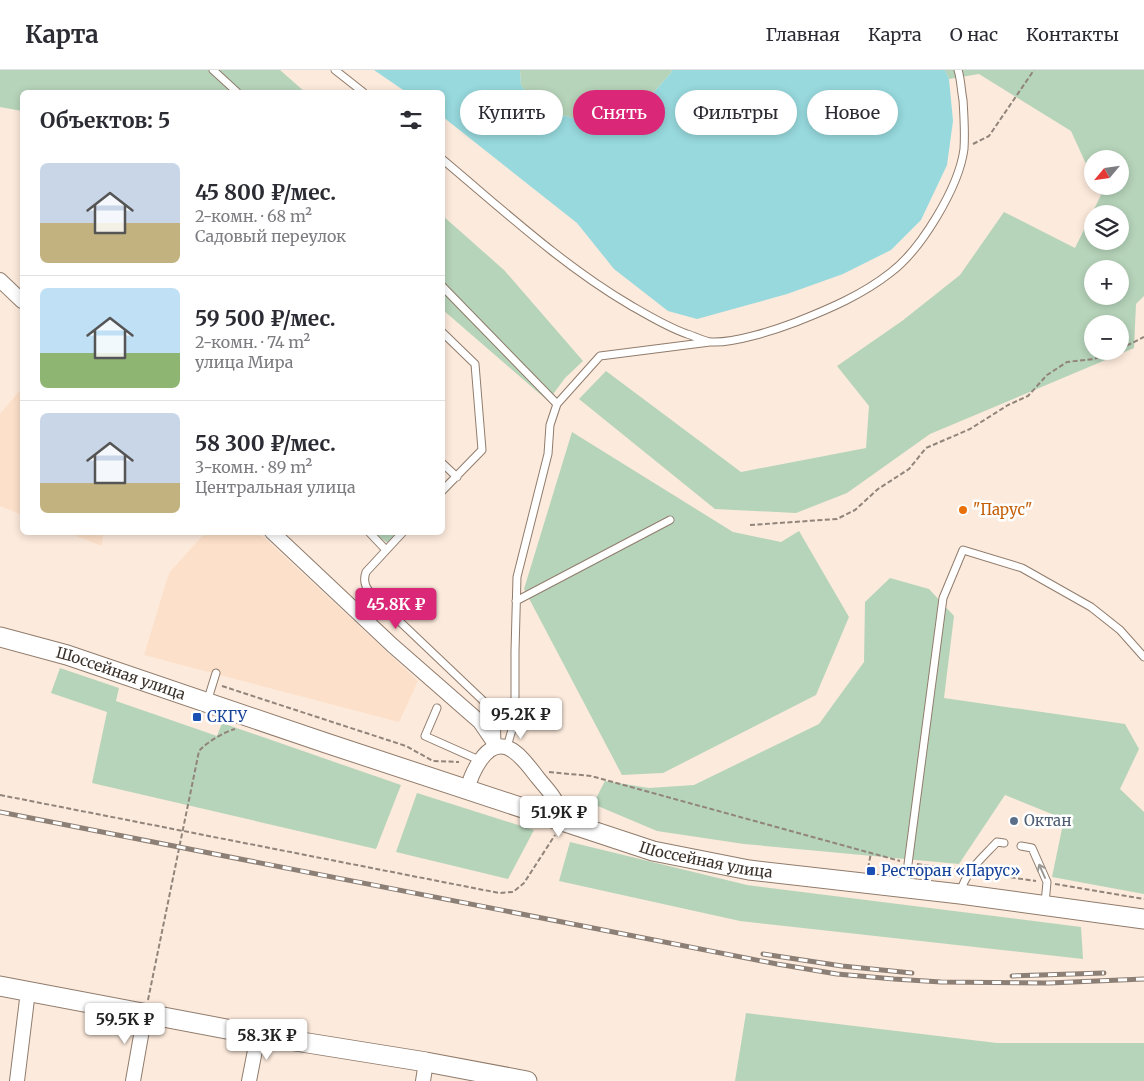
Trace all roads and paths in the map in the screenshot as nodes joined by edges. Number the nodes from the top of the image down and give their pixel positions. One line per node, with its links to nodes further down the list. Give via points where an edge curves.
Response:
1 (213, 70): 5 (lane)
2 (335, 70): 6 (lane)
3 (958, 70): 7 (lane, via 964,108)
4 (1034, 70): 7 (path, via 989,136)
5 (235, 90)
6 (360, 90)
7 (964, 149): 14 (lane, via 955,180 937,215 919,243 891,273 858,295 818,314 775,330)
8 (445, 162): 14 (lane, via 559,257 610,293 668,327)
9 (0, 280): 11 (street)
10 (445, 289): 17 (lane)
11 (20, 299)
12 (445, 335): 19 (lane, via 475,364 482,450)
13 (1144, 337): 15 (path)
14 (712, 342): 17 (lane, via 600,356)
15 (1129, 344)
16 (1085, 360): 22 (path, via 1067,362 1047,375 1028,396 970,429 926,448 909,469 878,489 855,510 837,519)
17 (557, 404): 27 (lane, via 517,577)
18 (445, 466): 19 (lane)
19 (456, 477): 20 (lane)
20 (445, 488)
21 (670, 520): 27 (lane)
22 (750, 525)
23 (275, 535): 35 (street, via 480,722)
24 (372, 535): 26 (lane)
25 (400, 535): 26 (lane)
26 (386, 550): 35 (lane, via 366,572 364,578 368,591 496,713)
27 (516, 601): 35 (lane, via 515,719)
28 (0, 637): 32 (main road, Шоссейная улица, via 67,655)
29 (1144, 657): 45 (lane, via 1120,630 1091,607 1022,568 963,550 943,598)
30 (216, 673): 31 (lane)
31 (213, 683): 32 (lane); 36 (path, via 406,746 433,761)
32 (207, 702): 38 (main road, Шоссейная улица)
33 (437, 708): 36 (lane, via 425,736)
34 (238, 728): 41 (path, via 224,732 199,751)
35 (502, 747): 36 (street); 37 (street, via 517,755)
36 (476, 759): 38 (street)
37 (532, 770): 40 (street, via 554,797 560,809); 44 (path, via 591,776)
38 (467, 790): 40 (main road, Шоссейная улица)
39 (0, 794): 41 (path)
40 (560, 821): 41 (path, via 554,837 524,883 513,892 499,893); 49 (main road, Шоссейная улица, via 653,851 749,870)
41 (183, 830): 56 (path)
42 (1004, 843): 47 (lane, via 997,842)
43 (1021, 846): 48 (lane, one-way to 43, via 1032,848)
44 (872, 853): 45 (path); 46 (path, via 868,868)
45 (908, 863): 47 (path); 49 (lane)
46 (876, 870)
47 (969, 871): 48 (path); 50 (lane)
48 (1047, 882): 51 (path); 52 (lane)
49 (905, 887): 50 (main road, Шоссейная улица)
50 (960, 894): 52 (main road, Шоссейная улица)
51 (1144, 899)
52 (1045, 906): 53 (main road, Шоссейная улица)
53 (1144, 918)
54 (0, 986): 55 (main road)
55 (28, 991): 56 (main road); 59 (street)
56 (145, 1013): 57 (main road); 60 (street)
57 (258, 1035): 58 (main road); 61 (street)
58 (426, 1062): 62 (street); 63 (main road)
59 (17, 1081)
60 (133, 1081)
61 (249, 1081)
62 (423, 1081)
63 (523, 1081)

